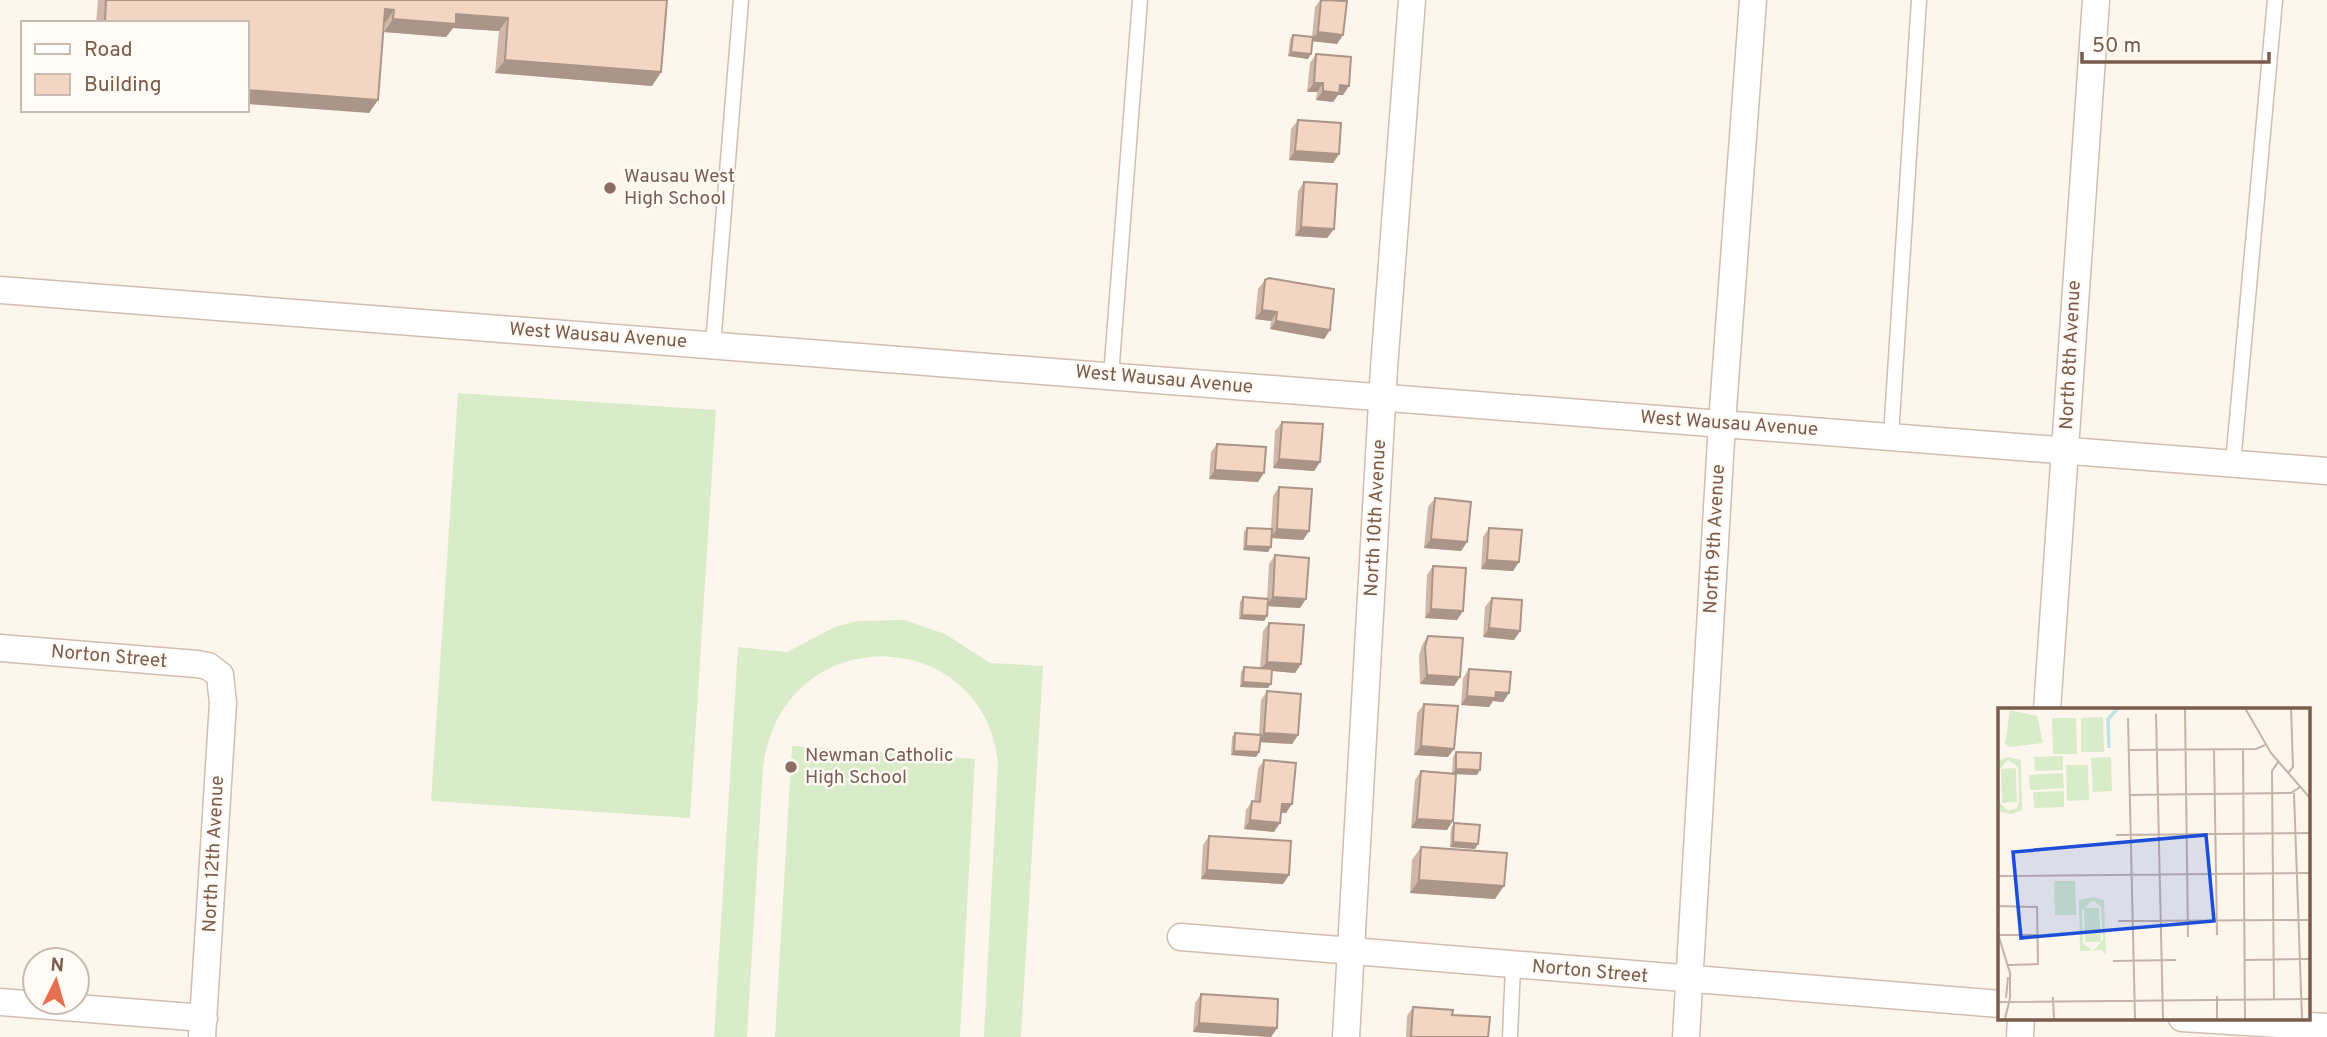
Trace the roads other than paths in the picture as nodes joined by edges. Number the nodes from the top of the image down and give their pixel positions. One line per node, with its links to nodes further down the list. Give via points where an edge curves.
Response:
1 (741, 0): 9 (lane)
2 (1140, 0): 10 (lane)
3 (1412, 0): 11 (street, North 10th Avenue)
4 (1753, 0): 12 (street, North 9th Avenue)
5 (1919, 0): 13 (lane)
6 (2096, 0): 14 (street, North 8th Avenue)
7 (2275, 0): 15 (lane)
8 (0, 290): 9 (street, West Wausau Avenue)
9 (713, 345): 10 (street, West Wausau Avenue)
10 (1111, 376): 11 (street, West Wausau Avenue)
11 (1383, 397): 12 (street, West Wausau Avenue); 21 (street, North 10th Avenue)
12 (1722, 423): 13 (street, West Wausau Avenue); 23 (street, North 9th Avenue)
13 (1891, 436): 14 (street, West Wausau Avenue)
14 (2065, 450): 15 (street, West Wausau Avenue); 19 (street, North 8th Avenue)
15 (2233, 463): 16 (street, West Wausau Avenue)
16 (2327, 471)
17 (0, 648): 18 (street, Norton Street, via 197,664)
18 (217, 671): 28 (street, North 12th Avenue, via 223,691)
19 (2047, 708)
20 (1181, 937): 21 (street, Norton Street)
21 (1351, 953): 22 (street, Norton Street); 29 (street, North 10th Avenue)
22 (1513, 966): 23 (street, Norton Street); 30 (lane)
23 (1690, 981): 25 (street, Norton Street); 31 (street, North 9th Avenue)
24 (0, 1002): 28 (street)
25 (1998, 1004)
26 (2214, 1020): 27 (street)
27 (2327, 1027)
28 (203, 1028)
29 (1346, 1037)
30 (1510, 1037)
31 (1686, 1037)

